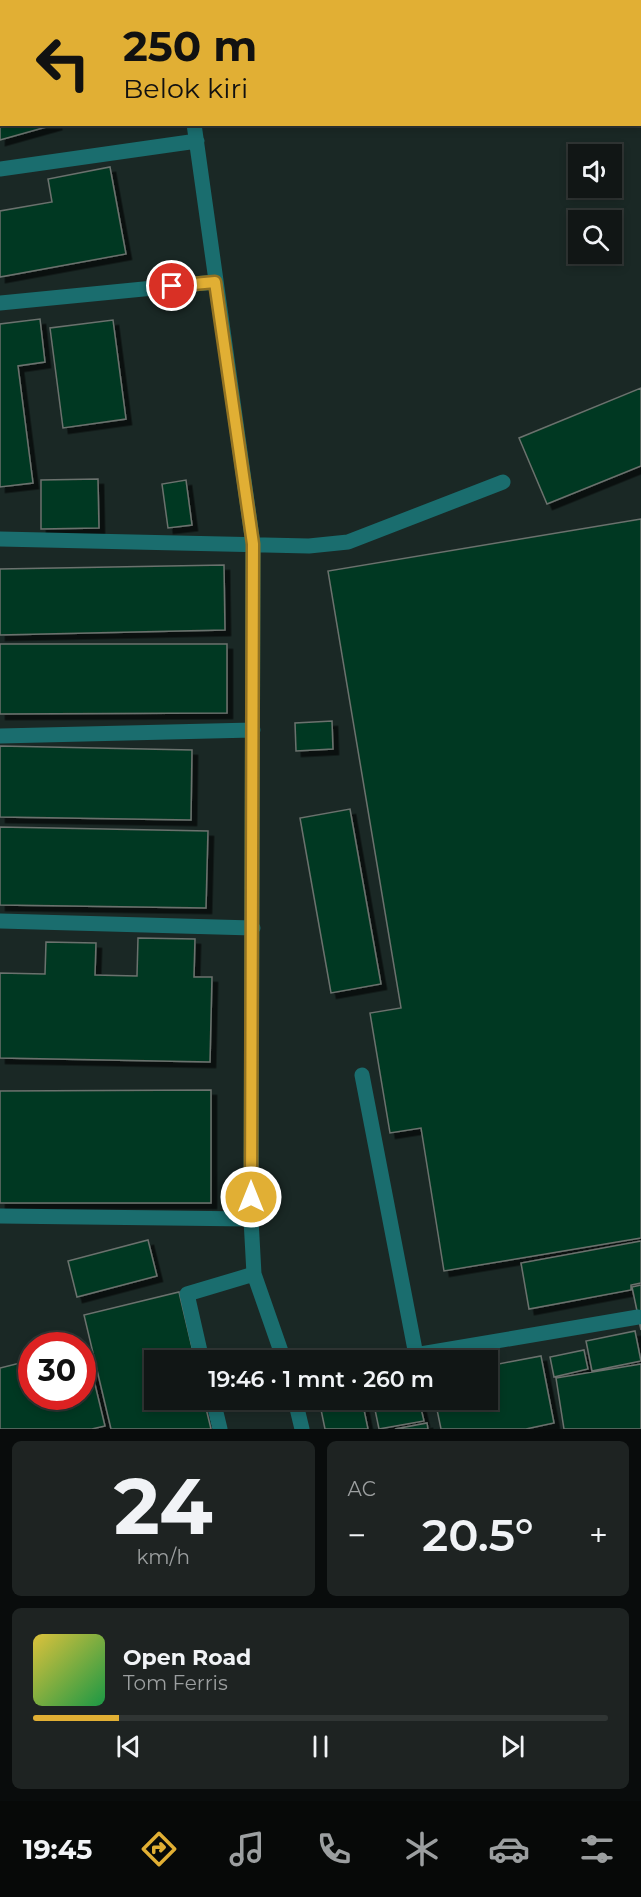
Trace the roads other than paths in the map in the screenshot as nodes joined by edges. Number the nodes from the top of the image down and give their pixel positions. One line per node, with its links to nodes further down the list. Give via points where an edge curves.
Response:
1 (194, 126): 2 (street)
2 (197, 141): 3 (street); 4 (street)
3 (0, 169)
4 (215, 282): 5 (street); 8 (street)
5 (0, 303)
6 (503, 482): 8 (street, via 348,542 309,546)
7 (0, 539): 8 (street)
8 (253, 544): 9 (street)
9 (253, 730): 10 (street); 12 (street)
10 (0, 736)
11 (0, 921): 12 (street)
12 (253, 928): 15 (street)
13 (362, 1075): 20 (street)
14 (0, 1216): 15 (street)
15 (251, 1219): 16 (street)
16 (254, 1274): 18 (street, via 187,1294); 19 (street)
17 (638, 1317): 21 (street)
18 (200, 1350)
19 (281, 1350)
20 (415, 1350)
21 (445, 1350)
22 (215, 1410): 24 (street)
23 (297, 1410): 25 (street)
24 (220, 1429)
25 (302, 1429)

